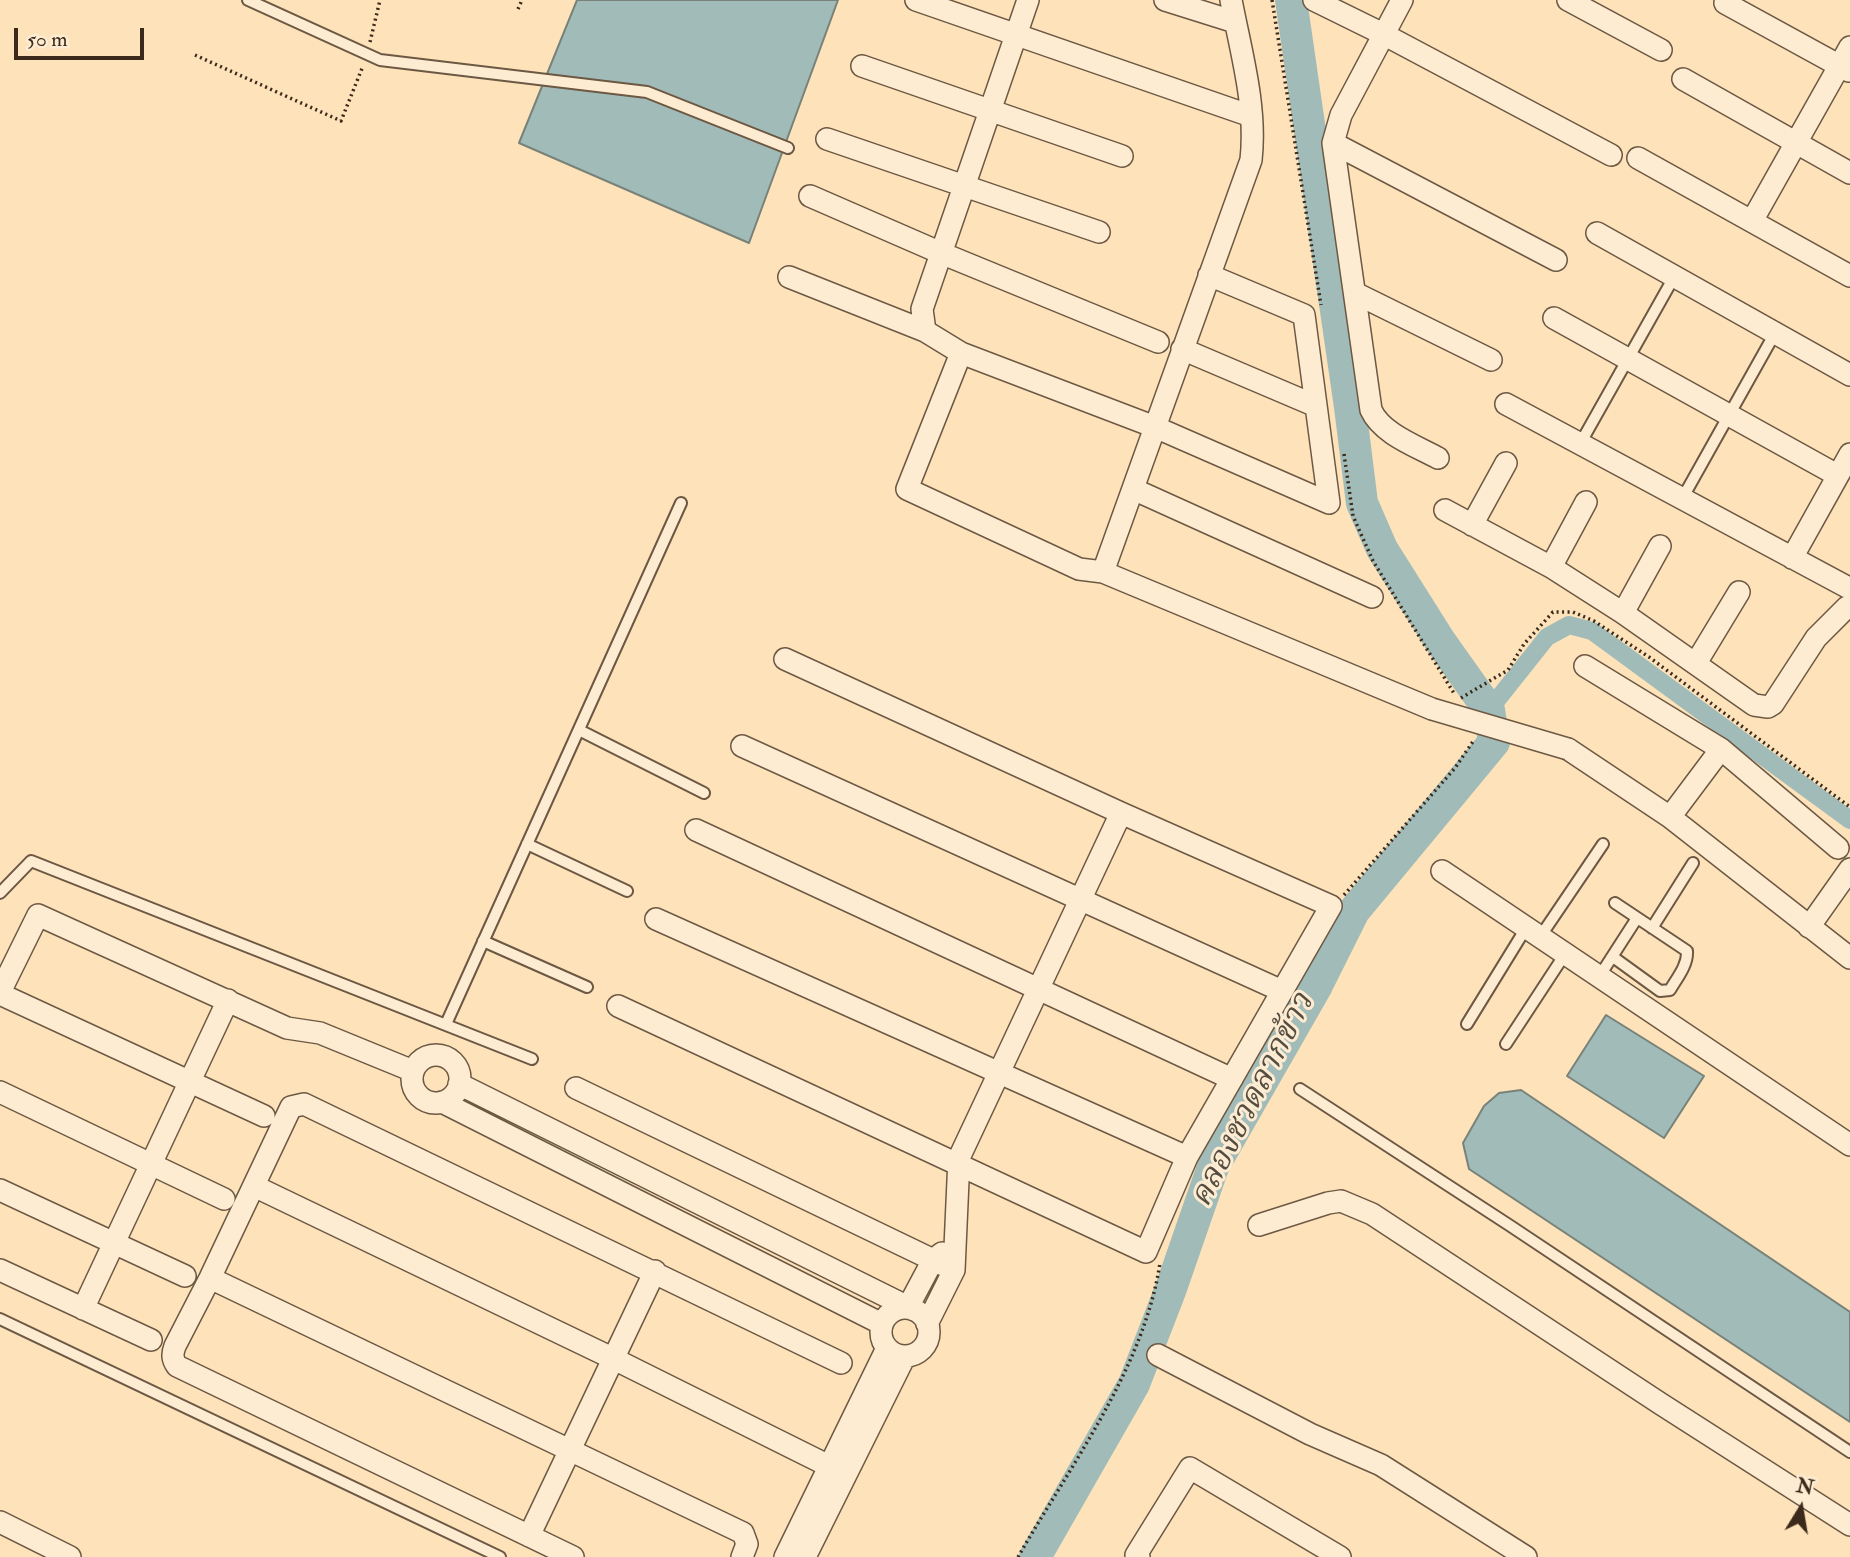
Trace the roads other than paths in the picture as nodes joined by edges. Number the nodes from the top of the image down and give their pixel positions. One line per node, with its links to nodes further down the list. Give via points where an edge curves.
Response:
1 (248, 0): 23 (lane, via 380,60 647,92)
2 (916, 0): 12 (street)
3 (1028, 0): 12 (street)
4 (1165, 0): 10 (street)
5 (1231, 0): 10 (street)
6 (1314, 0): 11 (street)
7 (1402, 0): 11 (street)
8 (1568, 0): 14 (street)
9 (1725, 3): 16 (street)
10 (1235, 22): 19 (street)
11 (1383, 34): 21 (street); 24 (street)
12 (1016, 36): 18 (street); 19 (street)
13 (1850, 47): 16 (street)
14 (1661, 50)
15 (862, 66): 18 (street)
16 (1844, 69): 22 (street)
17 (1683, 79): 22 (street)
18 (991, 110): 25 (street); 28 (street)
19 (1251, 116): 35 (street, via 1251,160)
20 (827, 139): 28 (street)
21 (1333, 143): 34 (street); 39 (street)
22 (1795, 143): 27 (street); 30 (street)
23 (788, 148)
24 (1611, 155)
25 (1122, 156)
26 (1638, 158): 30 (street)
27 (1850, 173)
28 (964, 187): 31 (street); 33 (street)
29 (810, 196): 33 (street)
30 (1752, 221): 37 (street)
31 (1099, 233)
32 (1597, 233): 36 (street)
33 (941, 253): 41 (street, via 922,309); 43 (street)
34 (1556, 260)
35 (1209, 275): 44 (street); 50 (street, via 1304,314)
36 (1674, 276): 42 (street); 46 (lane)
37 (1850, 276)
38 (789, 277): 41 (street)
39 (1355, 293): 47 (street); 55 (street, via 1375,419)
40 (1554, 318): 46 (street)
41 (925, 331): 45 (street)
42 (1775, 333): 48 (street); 51 (lane)
43 (1158, 342)
44 (1182, 349): 50 (street); 52 (street)
45 (961, 353): 52 (street); 67 (street, via 906,489 1079,569)
46 (1627, 358): 51 (street); 53 (lane)
47 (1491, 360)
48 (1850, 375)
49 (1506, 404): 53 (street)
50 (1316, 406): 52 (street, via 1329,503)
51 (1730, 415): 57 (street); 59 (lane)
52 (1155, 427): 58 (street)
53 (1580, 444): 59 (street)
54 (1850, 454): 57 (street)
55 (1438, 458)
56 (1506, 463): 63 (street)
57 (1837, 475): 65 (street)
58 (1133, 489): 67 (street); 69 (street)
59 (1682, 499): 65 (street)
60 (1586, 502): 66 (street)
61 (681, 503): 75 (lane)
62 (1445, 510): 63 (street)
63 (1472, 525): 66 (street)
64 (1660, 546): 71 (street)
65 (1792, 558): 70 (street)
66 (1551, 567): 71 (street)
67 (1103, 572): 80 (street, bridge, via 1432,709 1568,749)
68 (1739, 592): 73 (street)
69 (1372, 597)
70 (1848, 597): 73 (street, via 1768,707 1754,705)
71 (1623, 613): 73 (street)
72 (785, 659): 79 (street)
73 (1696, 663)
74 (1586, 666): 77 (street)
75 (579, 730): 78 (lane); 82 (lane)
76 (742, 746): 90 (street)
77 (1721, 749): 80 (street); 84 (street)
78 (704, 793)
79 (1121, 813): 90 (street); 104 (street, via 1331,906)
80 (1670, 817): 94 (street)
81 (696, 830): 103 (street)
82 (527, 844): 88 (lane); 97 (lane)
83 (1602, 844): 96 (lane)
84 (1838, 848)
85 (1693, 863): 95 (lane)
86 (1850, 869): 94 (street)
87 (1442, 872): 96 (street)
88 (628, 891)
89 (0, 893): 108 (lane, via 31,861)
90 (1080, 900): 103 (street); 104 (street)
91 (1615, 903): 92 (lane)
92 (1637, 918): 95 (lane); 99 (lane)
93 (656, 919): 113 (street)
94 (1809, 927): 100 (street)
95 (1652, 928): 99 (lane, via 1687,951 1671,990 1660,991)
96 (1533, 932): 98 (street); 109 (lane)
97 (483, 941): 102 (lane); 108 (lane)
98 (1565, 954): 101 (street); 110 (lane)
99 (1613, 957): 101 (lane)
100 (1850, 958)
101 (1599, 976): 122 (street)
102 (587, 987)
103 (1038, 989): 113 (street); 114 (street)
104 (1282, 992): 114 (street)
105 (0, 993): 106 (street, via 38,915); 115 (street)
106 (228, 1000): 112 (street, via 287,1028 320,1033); 115 (street)
107 (618, 1006): 124 (street)
108 (446, 1024): 111 (lane)
109 (1467, 1024)
110 (1506, 1044)
111 (532, 1059)
112 (413, 1071): 116 (street, via 421,1060 439,1055 456,1065); 120 (street, via 412,1084 418,1095 429,1102)
113 (999, 1073): 123 (street); 124 (street)
114 (1232, 1079): 123 (street)
115 (189, 1080): 121 (street); 125 (street)
116 (459, 1084): 120 (street); 129 (street)
117 (576, 1088): 134 (street)
118 (1300, 1089): 150 (lane)
119 (0, 1093): 125 (street)
120 (442, 1102): 130 (street)
121 (264, 1116)
122 (1850, 1145)
123 (1187, 1157): 124 (street, via 1146,1252)
124 (958, 1163): 132 (street)
125 (150, 1164): 128 (street); 133 (street)
126 (254, 1186): 137 (street, via 291,1108 304,1104); 139 (street); 147 (street)
127 (0, 1190): 133 (street)
128 (224, 1199)
129 (693, 1200): 130 (street); 141 (street)
130 (681, 1222): 143 (street)
131 (1259, 1225): 153 (street, via 1341,1201 1372,1214)
132 (956, 1241): 134 (street); 136 (street)
133 (113, 1245): 138 (street); 140 (street)
134 (933, 1260): 136 (street); 141 (street)
135 (0, 1270): 140 (street)
136 (954, 1270): 141 (street)
137 (655, 1272): 147 (street); 148 (street)
138 (185, 1276)
139 (210, 1278): 149 (street); 154 (street, via 175,1346 177,1367)
140 (83, 1310): 144 (street)
141 (916, 1314): 143 (street, via 908,1308 895,1310); 145 (street, via 926,1343 917,1352)
142 (0, 1319): 156 (lane)
143 (882, 1324): 145 (street, via 881,1337)
144 (150, 1340)
145 (896, 1352): 151 (street)
146 (1158, 1355): 163 (street, via 1310,1434 1381,1465)
147 (612, 1358): 149 (street); 151 (street)
148 (841, 1363)
149 (570, 1450): 154 (street); 158 (street, via 743,1533 747,1544)
150 (1850, 1452)
151 (837, 1470): 159 (street); 160 (street)
152 (0, 1522): 155 (street)
153 (1850, 1525)
154 (529, 1536): 157 (street)
155 (70, 1557)
156 (500, 1557)
157 (573, 1557)
158 (742, 1557)
159 (785, 1557)
160 (805, 1557)
161 (1139, 1557): 162 (street, via 1136,1555 1190,1468)
162 (1340, 1557)
163 (1526, 1557)

